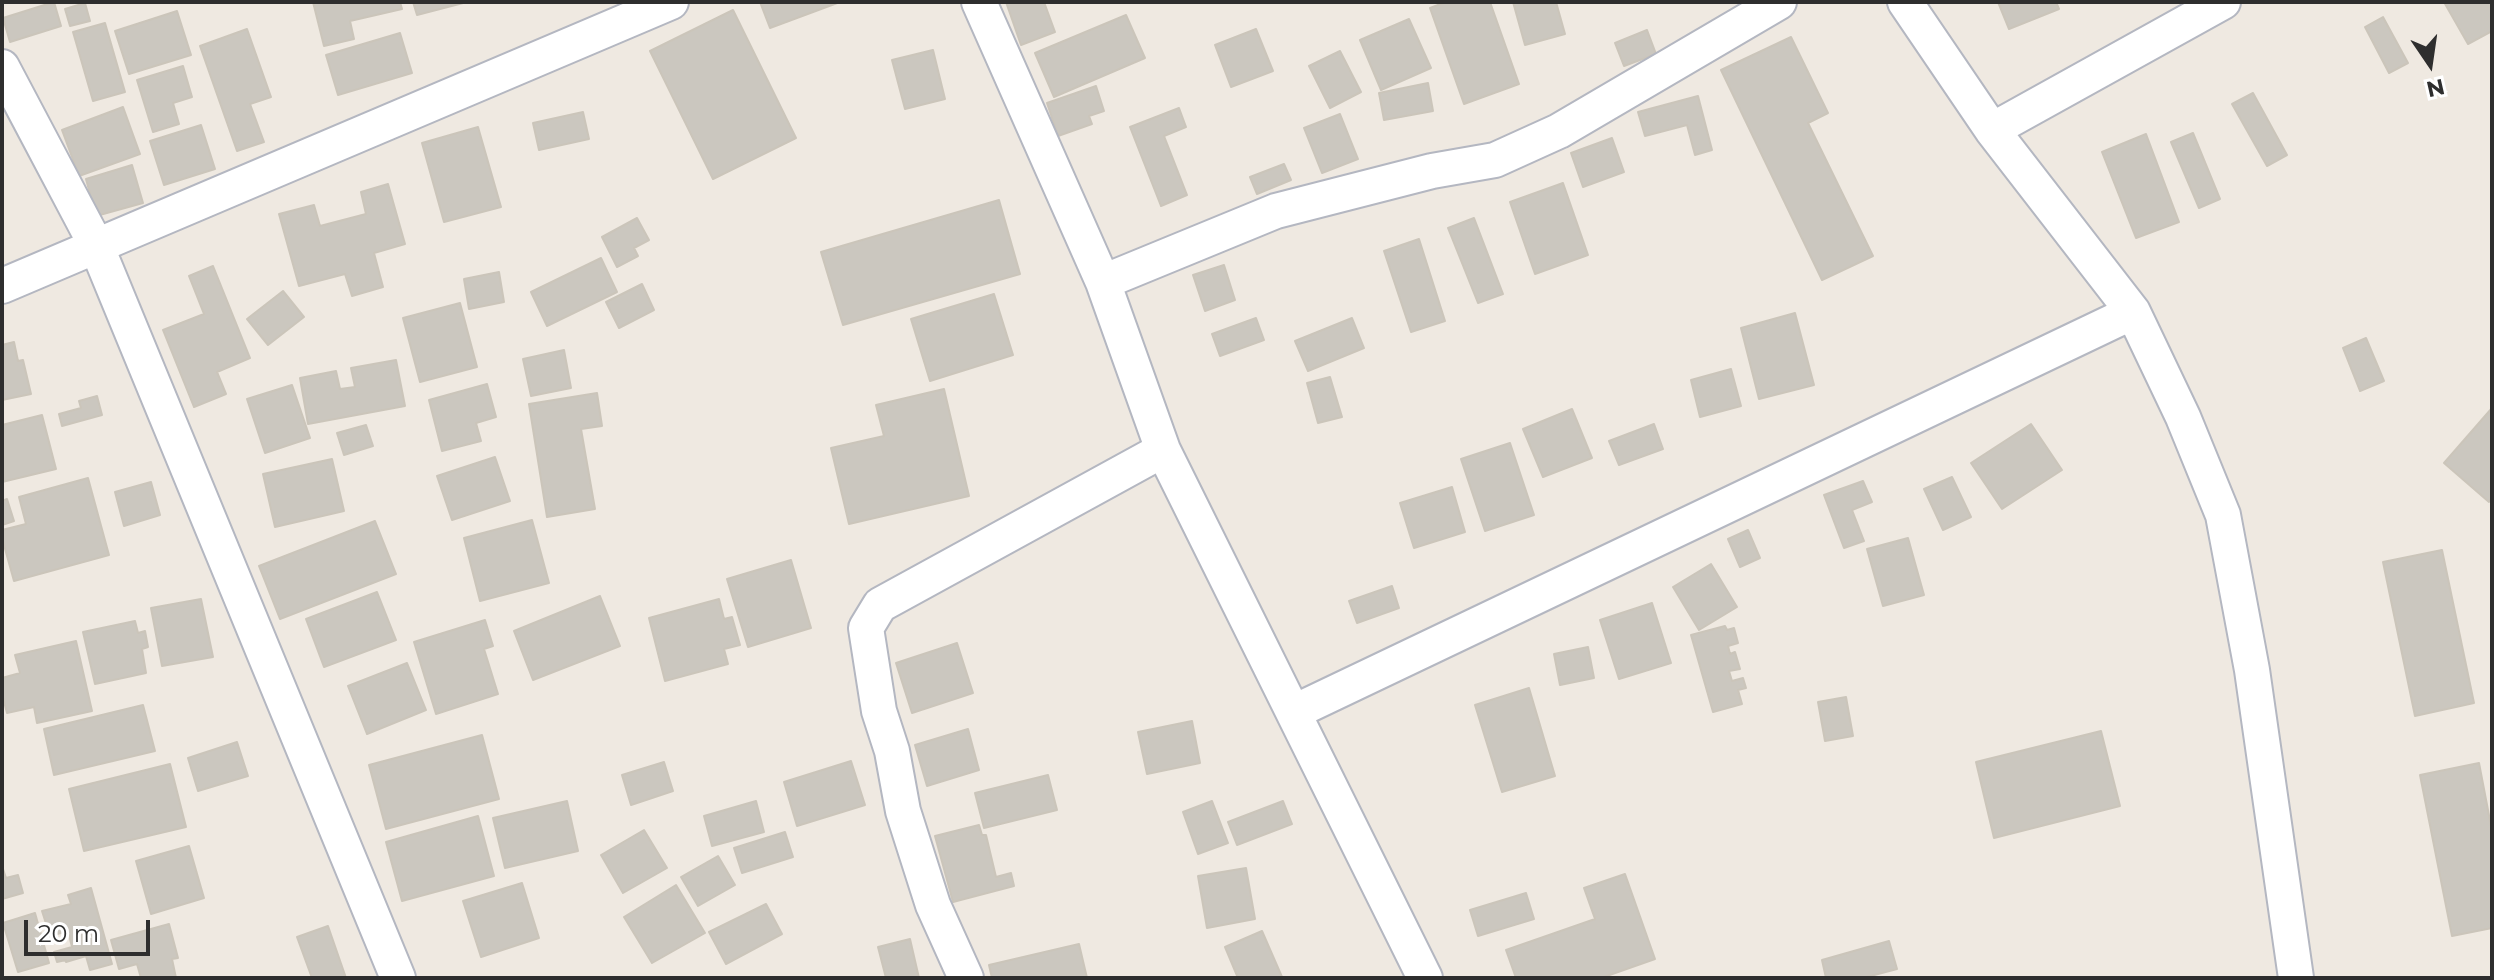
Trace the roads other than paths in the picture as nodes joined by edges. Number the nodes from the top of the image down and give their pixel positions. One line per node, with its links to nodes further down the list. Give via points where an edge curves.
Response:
1 (671, 2): 8 (street)
2 (979, 2): 9 (street)
3 (1779, 2): 9 (street, via 1559,131 1495,160 1276,211)
4 (1905, 2): 7 (street)
5 (2223, 2): 7 (street)
6 (2, 67): 8 (street)
7 (1992, 130): 11 (street)
8 (96, 245): 10 (street); 14 (street)
9 (1103, 282): 12 (street)
10 (2, 286)
11 (2133, 312): 13 (street); 17 (street, via 2223,515 2252,670)
12 (1163, 450): 13 (street); 15 (street, via 880,605 866,628 903,811 933,905)
13 (1294, 712): 16 (street)
14 (398, 978)
15 (966, 978)
16 (1425, 978)
17 (2296, 978)

